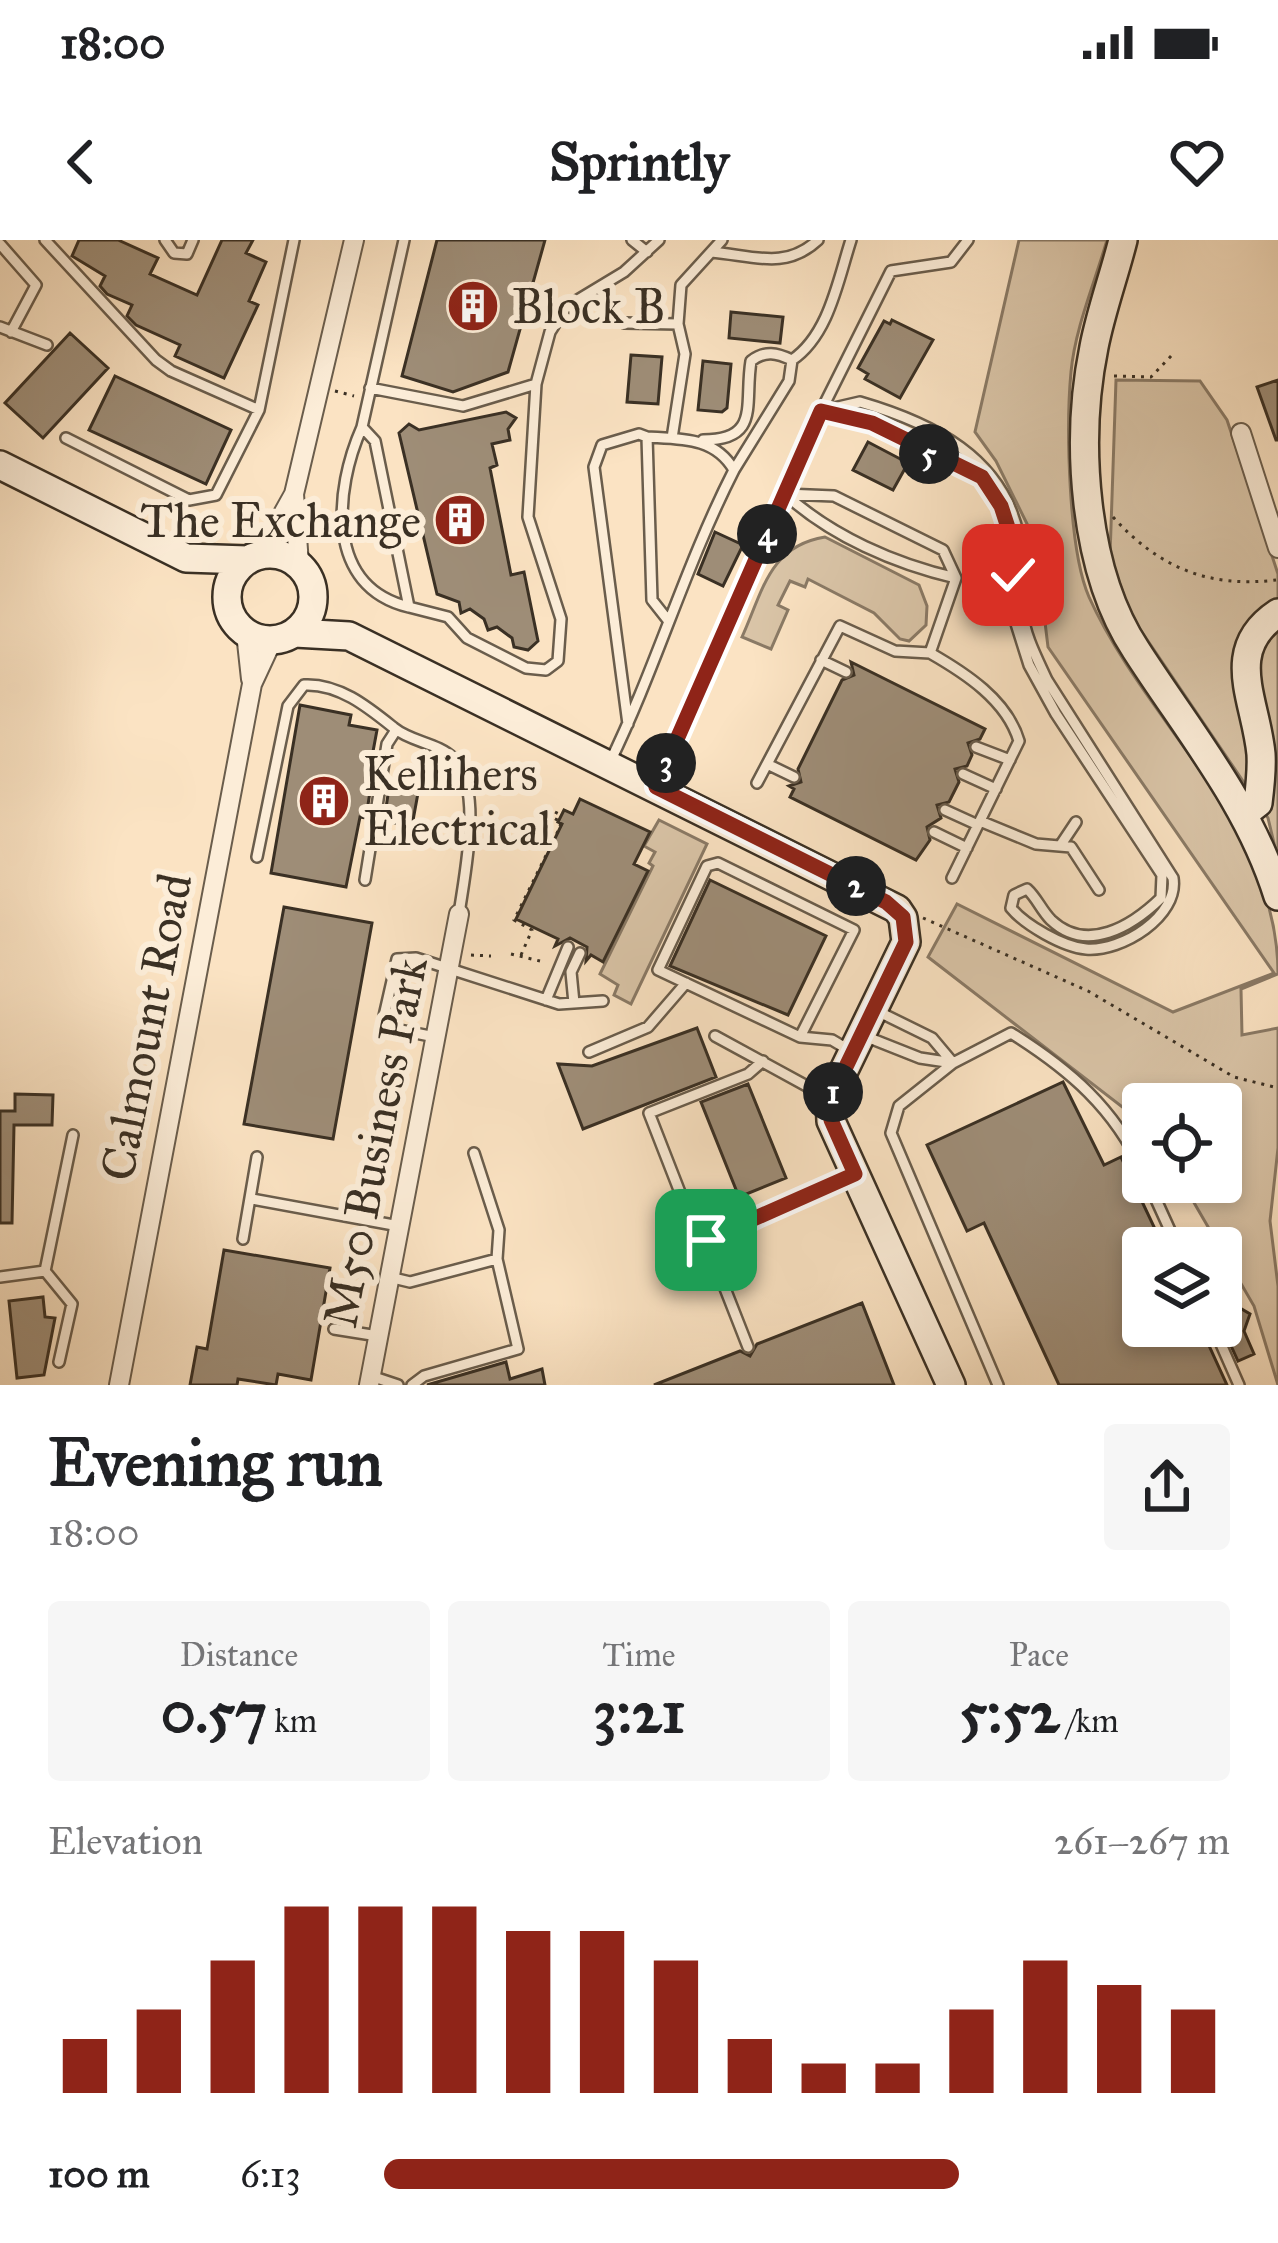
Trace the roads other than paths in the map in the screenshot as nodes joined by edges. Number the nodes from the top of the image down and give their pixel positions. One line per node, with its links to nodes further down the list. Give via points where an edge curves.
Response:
1 (45, 240): 25 (lane, via 156,360)
2 (165, 240): 3 (lane, via 174,253 187,254)
3 (193, 240)
4 (294, 240): 25 (lane)
5 (354, 240): 35 (street)
6 (404, 240): 24 (lane)
7 (632, 240): 15 (lane)
8 (659, 240): 15 (lane)
9 (722, 240): 16 (lane)
10 (818, 240): 16 (lane, via 796,256 766,261)
11 (851, 240): 22 (lane, via 826,315 808,349)
12 (968, 240): 26 (lane, via 950,262 891,271)
13 (1123, 240): 62 (street, via 1089,373 1099,571 1117,616)
14 (0, 244): 20 (lane, via 36,285)
15 (647, 252): 23 (lane, via 566,307)
16 (711, 252): 18 (lane, via 681,285)
17 (624, 323): 18 (lane)
18 (678, 324): 31 (lane, via 686,354)
19 (0, 327): 20 (lane)
20 (11, 332): 21 (lane)
21 (47, 345)
22 (792, 360): 32 (lane, via 778,353 751,361 740,432); 34 (lane, via 789,381)
23 (536, 384): 24 (lane, via 463,406); 42 (lane, via 528,517 561,619 557,662 526,668 467,638 448,617)
24 (369, 394): 27 (lane)
25 (259, 410): 30 (lane, via 226,481 200,500)
26 (821, 411): 26 (lane, via 872,423 982,477 1001,506 1013,543 1012,610 1030,665 1154,861 1163,889 1143,915 1091,937 1052,921 1027,890 1011,908 1077,948 1104,948 1141,931 1169,908 1173,878 1033,649 1022,609 1019,534 1003,492 944,434 860,402); 36 (lane)
27 (362, 427): 42 (lane, via 375,441); 42 (lane, via 340,515 346,554 363,583)
28 (1240, 433): 37 (street)
29 (647, 437): 31 (lane); 44 (lane, via 652,600); 50 (lane, via 602,445 594,466)
30 (65, 438)
31 (672, 438): 32 (lane)
32 (698, 440): 34 (lane)
33 (0, 465): 38 (street)
34 (734, 470): 44 (lane)
35 (293, 494): 39 (street); 40 (street)
36 (785, 494): 41 (lane, via 828,528); 41 (lane, via 834,496 943,550); 59 (lane)
37 (1278, 548)
38 (186, 558): 39 (street); 45 (street)
39 (253, 558): 40 (street, via 274,554); 45 (street, via 229,582)
40 (305, 576): 45 (street, via 311,613); 46 (street)
41 (956, 578): 47 (lane)
42 (409, 607)
43 (1278, 613): 62 (street, via 1248,642 1261,780 1258,803)
44 (668, 619): 50 (lane)
45 (260, 629): 46 (street); 108 (street, Calmount Road)
46 (349, 636): 54 (street)
47 (930, 653): 48 (lane, via 895,651 840,626); 53 (lane, via 968,674 1014,724 1019,740)
48 (821, 661): 49 (lane); 55 (lane)
49 (846, 672)
50 (628, 724): 54 (lane)
51 (396, 730): 68 (lane, via 323,684 304,686 288,706); 70 (lane, via 386,744); 73 (lane, via 452,756 462,770 470,835)
52 (976, 747): 53 (lane)
53 (1010, 760): 60 (lane)
54 (609, 764): 59 (street)
55 (767, 764): 57 (lane); 58 (lane)
56 (963, 774): 60 (lane)
57 (794, 777)
58 (757, 783)
59 (656, 787): 81 (street, via 878,897 903,917 906,942)
60 (996, 789): 63 (lane)
61 (945, 810): 63 (lane)
62 (1244, 814): 72 (street)
63 (979, 822): 66 (lane, via 1036,844); 67 (lane)
64 (1076, 822): 66 (lane)
65 (934, 832): 67 (lane)
66 (1062, 843): 71 (lane)
67 (967, 848): 69 (lane)
68 (256, 857)
69 (952, 878)
70 (365, 880)
71 (1099, 890)
72 (1278, 896)
73 (459, 914): 76 (street, M50 Business Park)
74 (568, 947): 78 (lane)
75 (580, 953): 80 (lane, via 571,972)
76 (448, 970): 78 (lane); 84 (street, M50 Business Park); 84 (lane, via 397,959 384,1016 391,1028)
77 (686, 983): 83 (lane); 83 (lane, via 658,970 707,866 718,863 854,930); 85 (lane, via 648,1028)
78 (546, 1000): 80 (lane)
79 (603, 1001): 80 (lane)
80 (574, 1003)
81 (863, 1032): 83 (lane, via 832,1040); 87 (lane, via 920,1058); 87 (lane, via 932,1038); 88 (street)
82 (715, 1036): 86 (lane)
83 (800, 1036)
84 (435, 1037): 96 (street, M50 Business Park)
85 (589, 1052)
86 (763, 1061): 88 (lane); 94 (lane, via 649,1113)
87 (953, 1063): 89 (lane, via 1011,1033 1107,1106); 112 (lane, via 899,1106 891,1132)
88 (830, 1100): 93 (street)
89 (1122, 1133)
90 (73, 1135): 99 (lane)
91 (474, 1153): 98 (lane, via 499,1230)
92 (257, 1157): 95 (lane)
93 (855, 1174): 104 (lane, via 706,1240); 111 (street)
94 (681, 1195)
95 (252, 1198): 96 (lane); 97 (lane)
96 (399, 1226): 101 (street, M50 Business Park)
97 (243, 1239)
98 (497, 1259): 101 (lane, via 410,1282); 110 (lane, via 518,1349)
99 (45, 1271): 100 (lane); 106 (lane, via 72,1304)
100 (0, 1277)
101 (389, 1277): 103 (street, M50 Business Park)
102 (334, 1329): 103 (lane)
103 (378, 1336): 107 (street, M50 Business Park)
104 (748, 1347)
105 (1222, 1347): 113 (lane)
106 (59, 1362)
107 (370, 1381): 109 (lane)
108 (118, 1385)
109 (398, 1385)
110 (412, 1385)
111 (951, 1385)
112 (998, 1385)
113 (1239, 1385)

